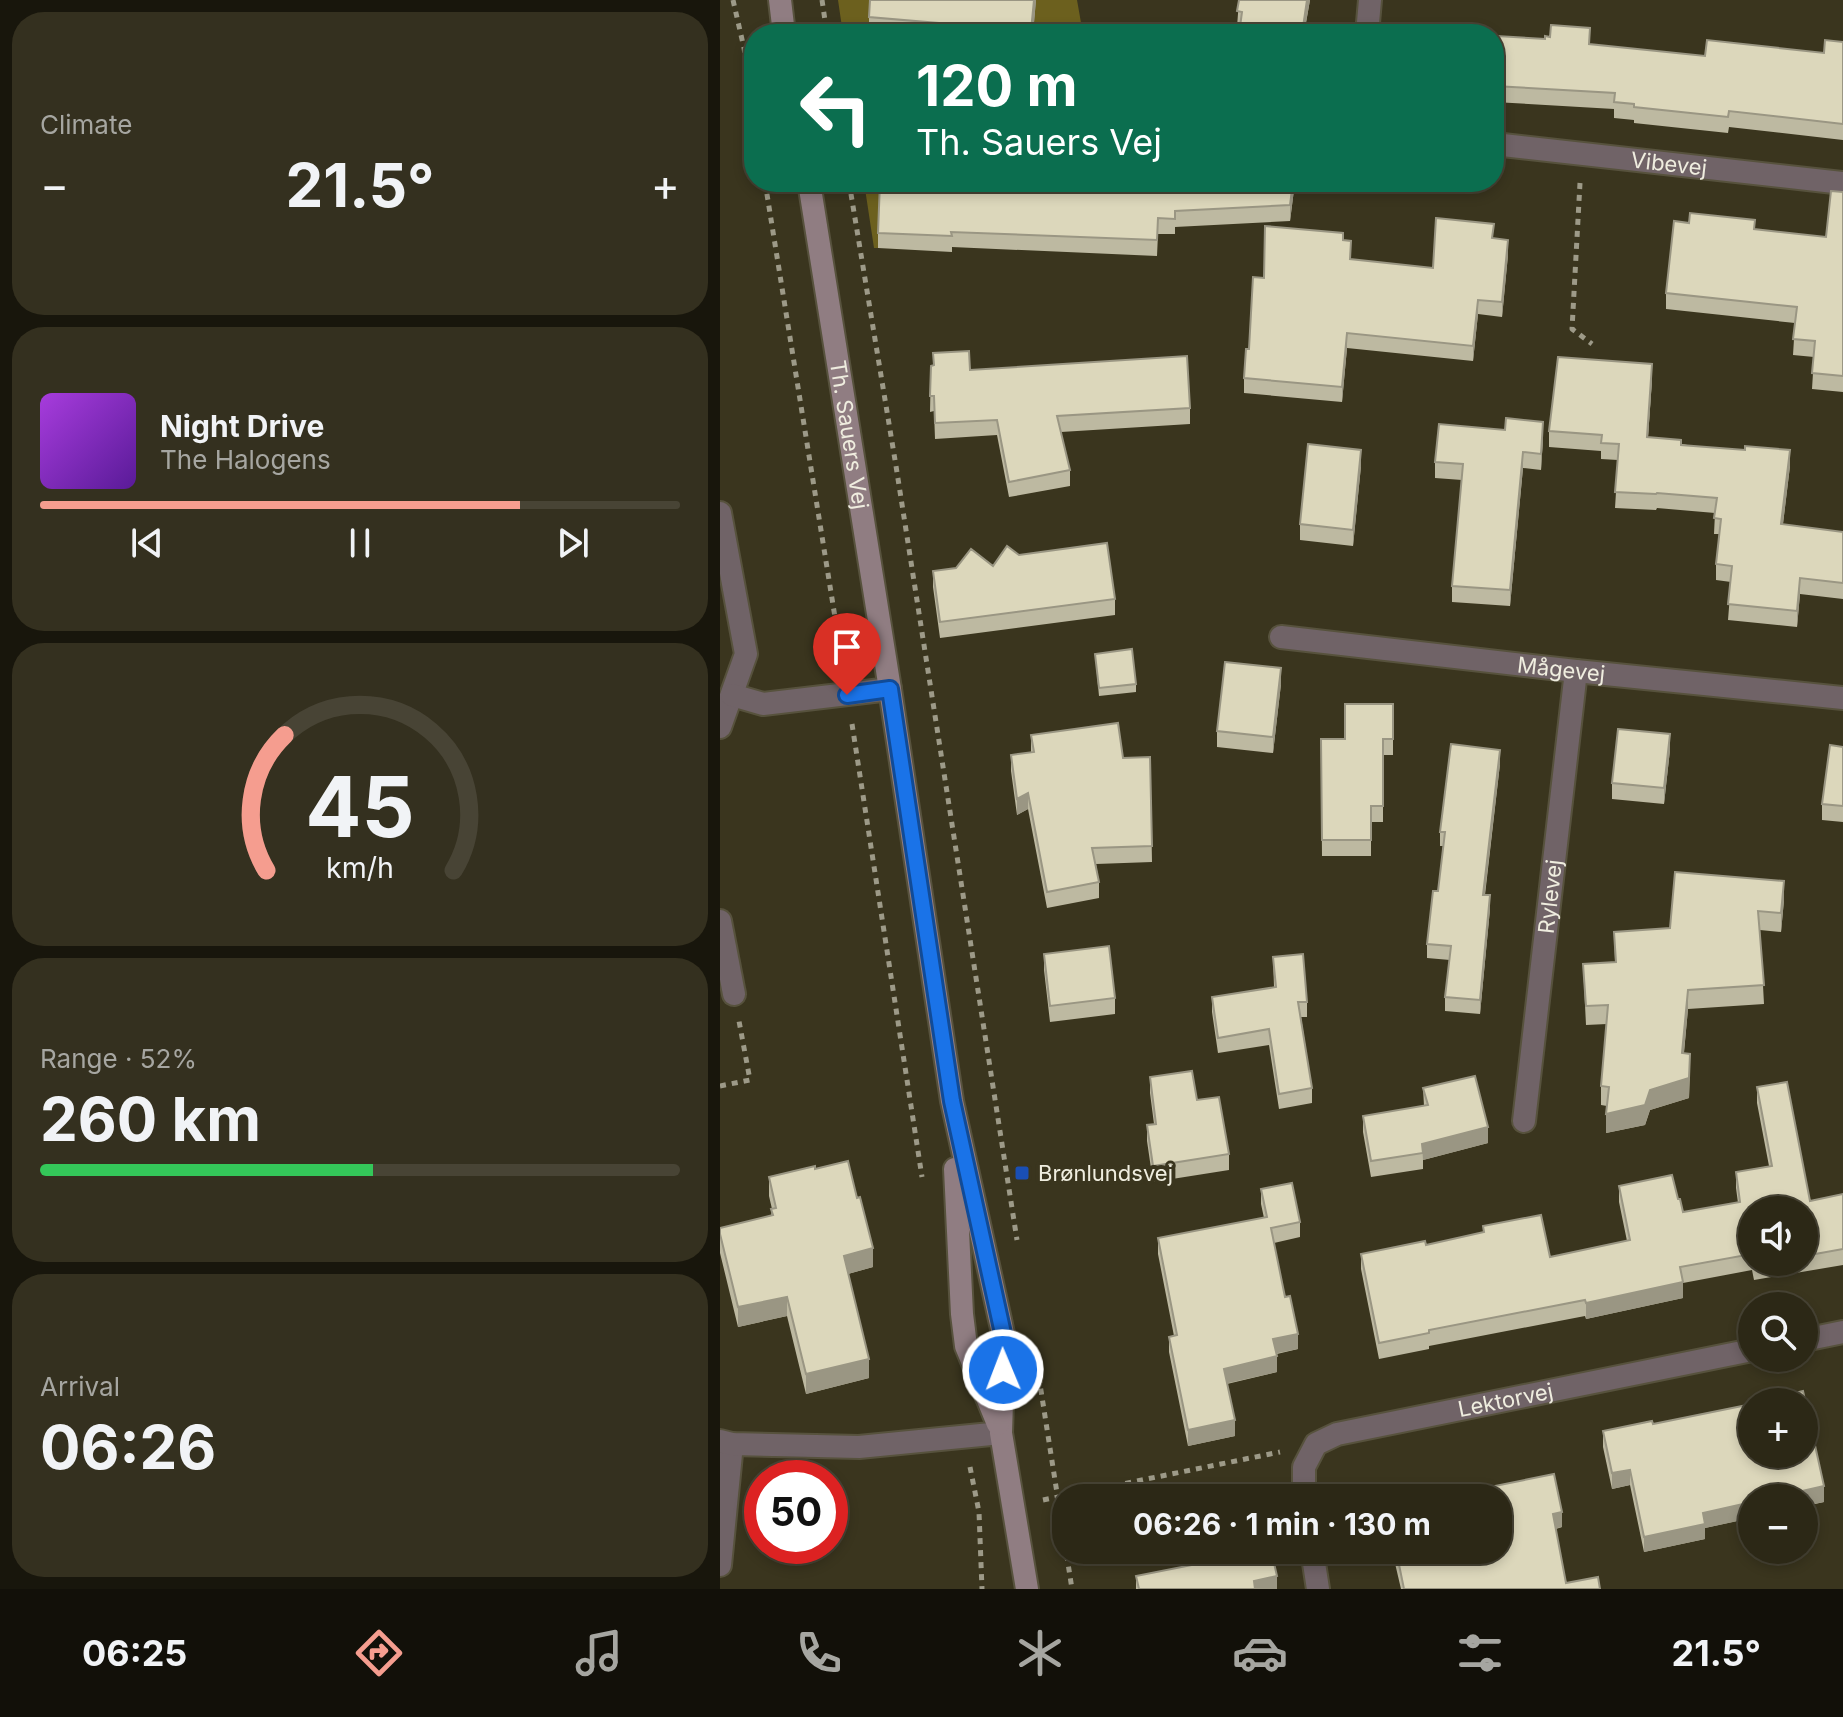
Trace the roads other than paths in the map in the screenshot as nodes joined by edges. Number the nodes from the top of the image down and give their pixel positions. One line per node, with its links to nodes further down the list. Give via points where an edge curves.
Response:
1 (1370, 0): 4 (street)
2 (779, 3): 3 (main road)
3 (782, 24)
4 (1368, 24)
5 (1504, 145): 6 (street, Vibevej)
6 (1843, 183)
7 (811, 192): 11 (main road, Th. Sauers Vej)
8 (720, 513): 12 (street, via 746,654)
9 (1281, 637): 10 (street, Mågevej)
10 (1576, 671): 13 (street, Mågevej); 18 (street, Rylevej)
11 (890, 689): 12 (street, via 763,704); 17 (main road, Th. Sauers Vej)
12 (732, 695): 14 (street)
13 (1843, 698)
14 (720, 727)
15 (720, 921): 16 (street)
16 (734, 994)
17 (952, 1101): 22 (main road, Th. Sauers Vej, via 1004,1338); 22 (main road, Th. Sauers Vej, via 966,1346)
18 (1524, 1121)
19 (1843, 1332): 20 (street)
20 (1818, 1337)
21 (1738, 1353): 24 (street, Lektorvej, via 1337,1434 1316,1444 1304,1467)
22 (1001, 1433): 23 (street, via 859,1447); 27 (main road, Th. Sauers Vej)
23 (726, 1443): 26 (street)
24 (1304, 1484)
25 (1314, 1564): 28 (street)
26 (720, 1565)
27 (1027, 1589)
28 (1318, 1589)

